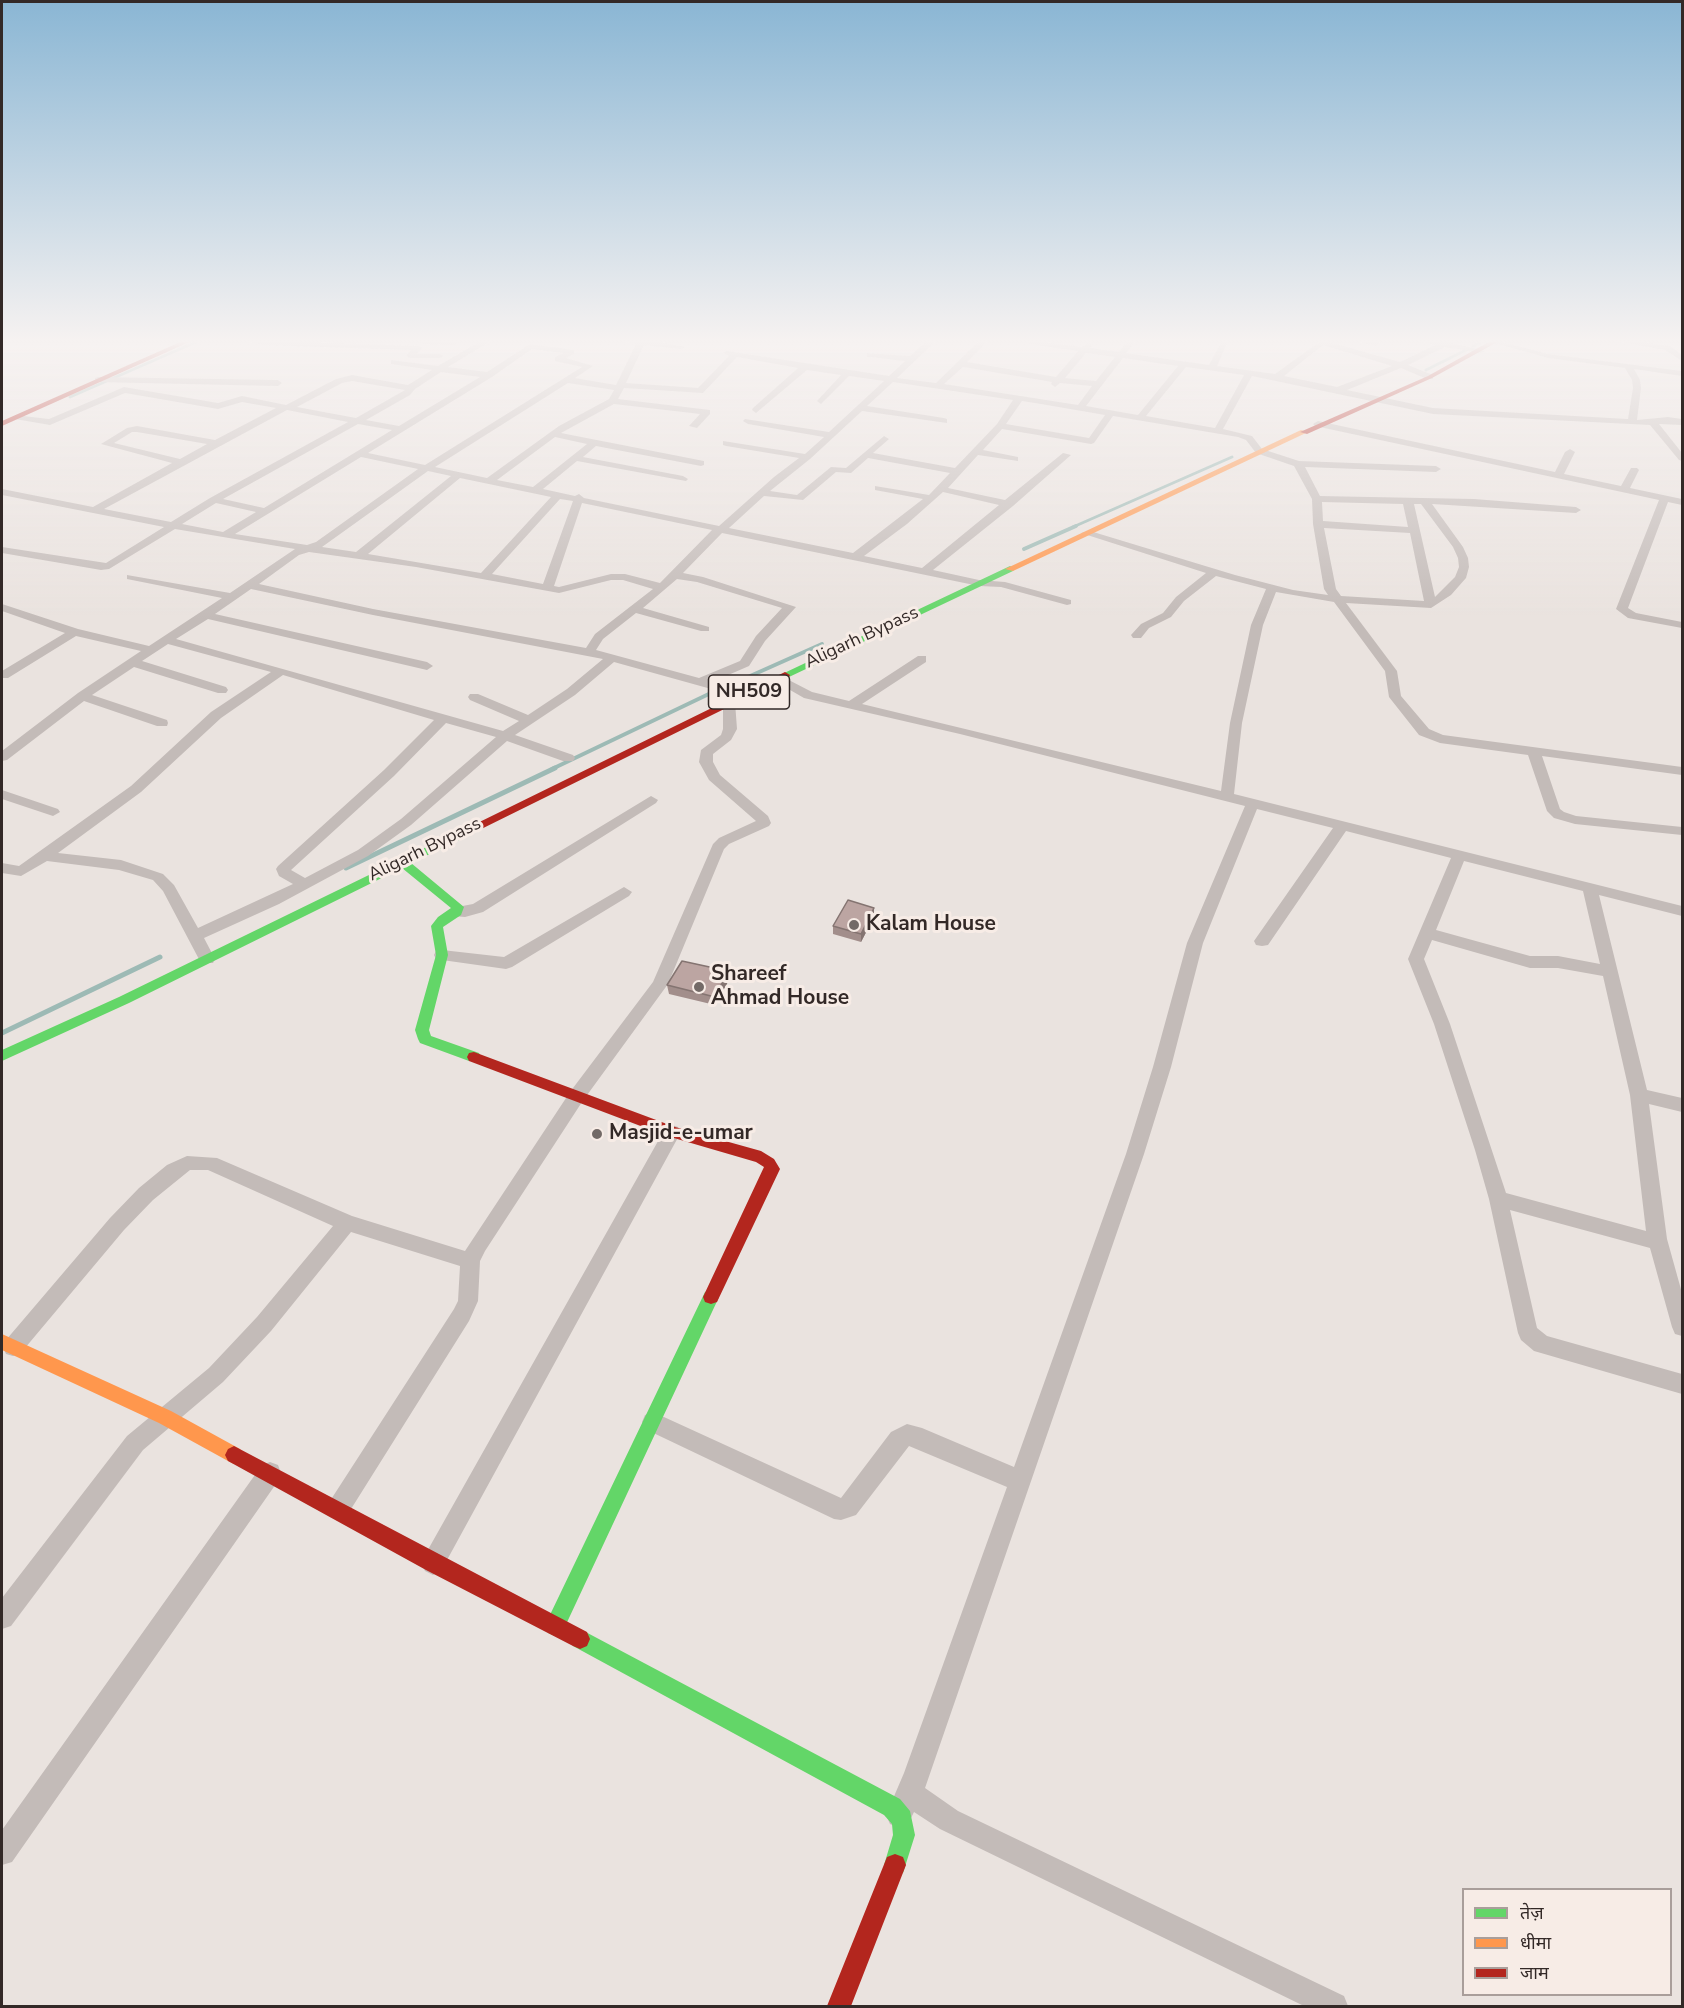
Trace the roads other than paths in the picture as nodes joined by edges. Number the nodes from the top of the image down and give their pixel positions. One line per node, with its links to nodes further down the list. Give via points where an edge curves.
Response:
1 (129, 433): 32 (street, via 105,443)
2 (158, 433): 19 (street)
3 (237, 433): 19 (street)
4 (333, 433): 56 (street)
5 (394, 433): 25 (street)
6 (483, 433): 36 (street)
7 (817, 433): 17 (street)
8 (834, 433): 17 (street)
9 (994, 433): 23 (street)
10 (1041, 433): 11 (street, via 1091,441)
11 (1097, 433)
12 (1229, 433): 22 (street, via 1244,435)
13 (1299, 433): 22 (main road, Aligarh Bypass / NH509)
14 (1359, 433): 42 (street)
15 (1661, 433): 29 (street)
16 (553, 434): 20 (street); 44 (street)
17 (831, 435): 31 (street)
18 (885, 439): 26 (street)
19 (216, 443): 32 (street)
20 (594, 443): 28 (street); 33 (street)
21 (726, 443): 31 (street)
22 (1259, 451): 34 (street); 68 (main road, Aligarh Bypass / NH509)
23 (977, 452): 30 (street); 40 (street)
24 (1570, 452): 42 (street)
25 (360, 453): 36 (street); 62 (street)
26 (867, 455): 37 (street, via 847,471); 40 (street)
27 (1066, 455): 60 (street)
28 (576, 458): 43 (street); 48 (street)
29 (1683, 458)
30 (1015, 459)
31 (806, 461): 50 (street)
32 (181, 462): 61 (street)
33 (701, 463)
34 (1298, 464): 38 (street); 55 (street)
35 (822, 466): 37 (street)
36 (426, 468): 41 (street); 70 (street, via 320,544)
37 (835, 469): 50 (street, via 799,498)
38 (1436, 469)
39 (1634, 470): 47 (street)
40 (958, 472): 46 (street)
41 (458, 475): 44 (street); 72 (street)
42 (1558, 475): 47 (street)
43 (683, 479)
44 (489, 481): 48 (street)
45 (879, 488): 53 (street)
46 (941, 489): 53 (street); 60 (street)
47 (1625, 489): 54 (street)
48 (536, 490): 51 (street)
49 (2, 492): 61 (street)
50 (763, 493): 66 (street)
51 (559, 494): 52 (street); 77 (street)
52 (579, 498): 66 (street); 82 (street)
53 (930, 498): 73 (street)
54 (1665, 498): 59 (street); 91 (street, via 1622,609 1632,616)
55 (1317, 499): 57 (street); 64 (street)
56 (214, 500): 62 (street); 65 (street)
57 (1408, 502): 58 (street); 67 (street)
58 (1425, 502): 63 (street); 87 (street, via 1458,547 1464,567 1447,593)
59 (1683, 502)
60 (1009, 504): 74 (street)
61 (95, 510): 65 (street)
62 (264, 510): 69 (street)
63 (1576, 510)
64 (1318, 524): 67 (street); 85 (street, via 1328,585)
65 (174, 527): 69 (street); 71 (street, via 105,567)
66 (721, 528): 73 (street); 76 (street)
67 (1413, 530): 87 (street)
68 (1086, 533): 75 (street); 79 (main road, Aligarh Bypass / NH509)
69 (225, 536): 70 (street)
70 (308, 548): 72 (street); 80 (street)
71 (2, 550)
72 (358, 556): 77 (street)
73 (855, 557): 74 (street)
74 (925, 572): 79 (street)
75 (1214, 572): 83 (street); 94 (street, via 1180,599 1167,615 1145,626)
76 (675, 575): 81 (street); 105 (street, via 790,607 760,639 745,663)
77 (484, 576): 82 (street)
78 (131, 578): 84 (street)
79 (979, 583): 86 (street, via 1001,584); 104 (main road, Aligarh Bypass / NH509)
80 (250, 585): 84 (street); 97 (street)
81 (662, 587): 82 (street, via 611,577 566,590); 89 (street)
82 (547, 588)
83 (1272, 588): 85 (street); 121 (street, via 1257,626 1236,723)
84 (232, 597): 90 (street)
85 (1335, 599): 87 (street); 116 (street, via 1391,671 1395,697 1424,732 1440,739)
86 (1068, 602)
87 (1431, 605)
88 (2, 607): 93 (street)
89 (635, 609): 92 (street); 97 (street, via 599,637)
90 (206, 615): 95 (street); 101 (street)
91 (1683, 626)
92 (705, 629)
93 (74, 632): 96 (street); 103 (street)
94 (1137, 635)
95 (166, 640): 96 (street); 102 (street)
96 (151, 650): 100 (street)
97 (589, 652): 98 (street)
98 (612, 657): 105 (street); 113 (street, via 571,692)
99 (922, 658): 111 (street)
100 (132, 662): 106 (street); 108 (street)
101 (427, 666)
102 (281, 671): 112 (street); 128 (street, via 216,715 136,789)
103 (4, 675)
104 (777, 679): 107 (main road, Aligarh Bypass / NH509); 111 (street, via 808,695)
105 (701, 682): 107 (street)
106 (222, 690)
107 (744, 694): 110 (main road, Aligarh Bypass / NH509)
108 (82, 696): 114 (street); 117 (street)
109 (474, 697): 113 (street)
110 (729, 702): 129 (main road, Aligarh Bypass / NH509); 144 (street, via 730,729 706,753 706,762 714,777 764,823 720,843 660,984)
111 (850, 705): 121 (street)
112 (443, 718): 115 (street); 131 (street, via 389,774 283,869)
113 (528, 720): 115 (street)
114 (162, 723)
115 (505, 736): 118 (street); 131 (street, via 406,822 356,857)
116 (1533, 751): 119 (street); 126 (street, via 1554,811 1559,815)
117 (2, 757)
118 (568, 758)
119 (1683, 771)
120 (2, 794): 124 (street)
121 (1227, 798): 123 (street)
122 (651, 800): 135 (street, via 478,908)
123 (1252, 804): 125 (street); 157 (street, via 1195,943 1135,1154)
124 (53, 812)
125 (1342, 826): 127 (street); 138 (street)
126 (1683, 831)
127 (1459, 855): 132 (street); 136 (street)
128 (44, 856): 130 (street, via 21,871); 137 (street, via 121,865 158,877 170,888)
129 (402, 862): 135 (main road, via 458,907); 140 (main road, Aligarh Bypass / NH509)
130 (2, 868)
131 (305, 884): 137 (street)
132 (1590, 888): 134 (street); 141 (street)
133 (624, 891): 139 (street, via 506,963)
134 (1683, 911)
135 (457, 912): 139 (main road, via 438,923)
136 (1426, 933): 141 (street, via 1530,962 1558,962); 147 (street, via 1417,954 1418,970 1442,1024)
137 (195, 936): 140 (street)
138 (1262, 941)
139 (442, 955): 144 (main road, via 422,1030 425,1040)
140 (207, 959): 142 (main road, Aligarh Bypass / NH509)
141 (1610, 972): 143 (street)
142 (2, 1056)
143 (1639, 1095): 145 (street); 149 (street)
144 (576, 1097): 146 (main road); 150 (street)
145 (1683, 1105)
146 (672, 1131): 155 (main road, via 761,1157 772,1169); 159 (street)
147 (1498, 1200): 149 (street); 153 (street, via 1524,1321 1534,1341)
148 (347, 1223): 150 (street); 152 (street, via 210,1163 188,1163 146,1194); 154 (street, via 264,1324 195,1395)
149 (1658, 1242): 151 (street)
150 (470, 1261): 158 (street, via 468,1301 462,1315)
151 (1683, 1327)
152 (7, 1345): 154 (main road)
153 (1683, 1384)
154 (165, 1417): 156 (main road); 160 (street, via 135,1443)
155 (653, 1422): 157 (street, via 834,1508 848,1507 899,1439 907,1435); 161 (main road)
156 (270, 1473): 158 (main road); 163 (street)
157 (1019, 1481): 162 (street)
158 (338, 1509): 159 (main road)
159 (434, 1563): 161 (main road)
160 (2, 1617)
161 (555, 1626): 162 (main road, via 892,1807)
162 (904, 1804): 164 (main road, via 904,1835 899,1855); 165 (street, via 949,1820)
163 (2, 1850)
164 (838, 2007)
165 (1334, 2007)

